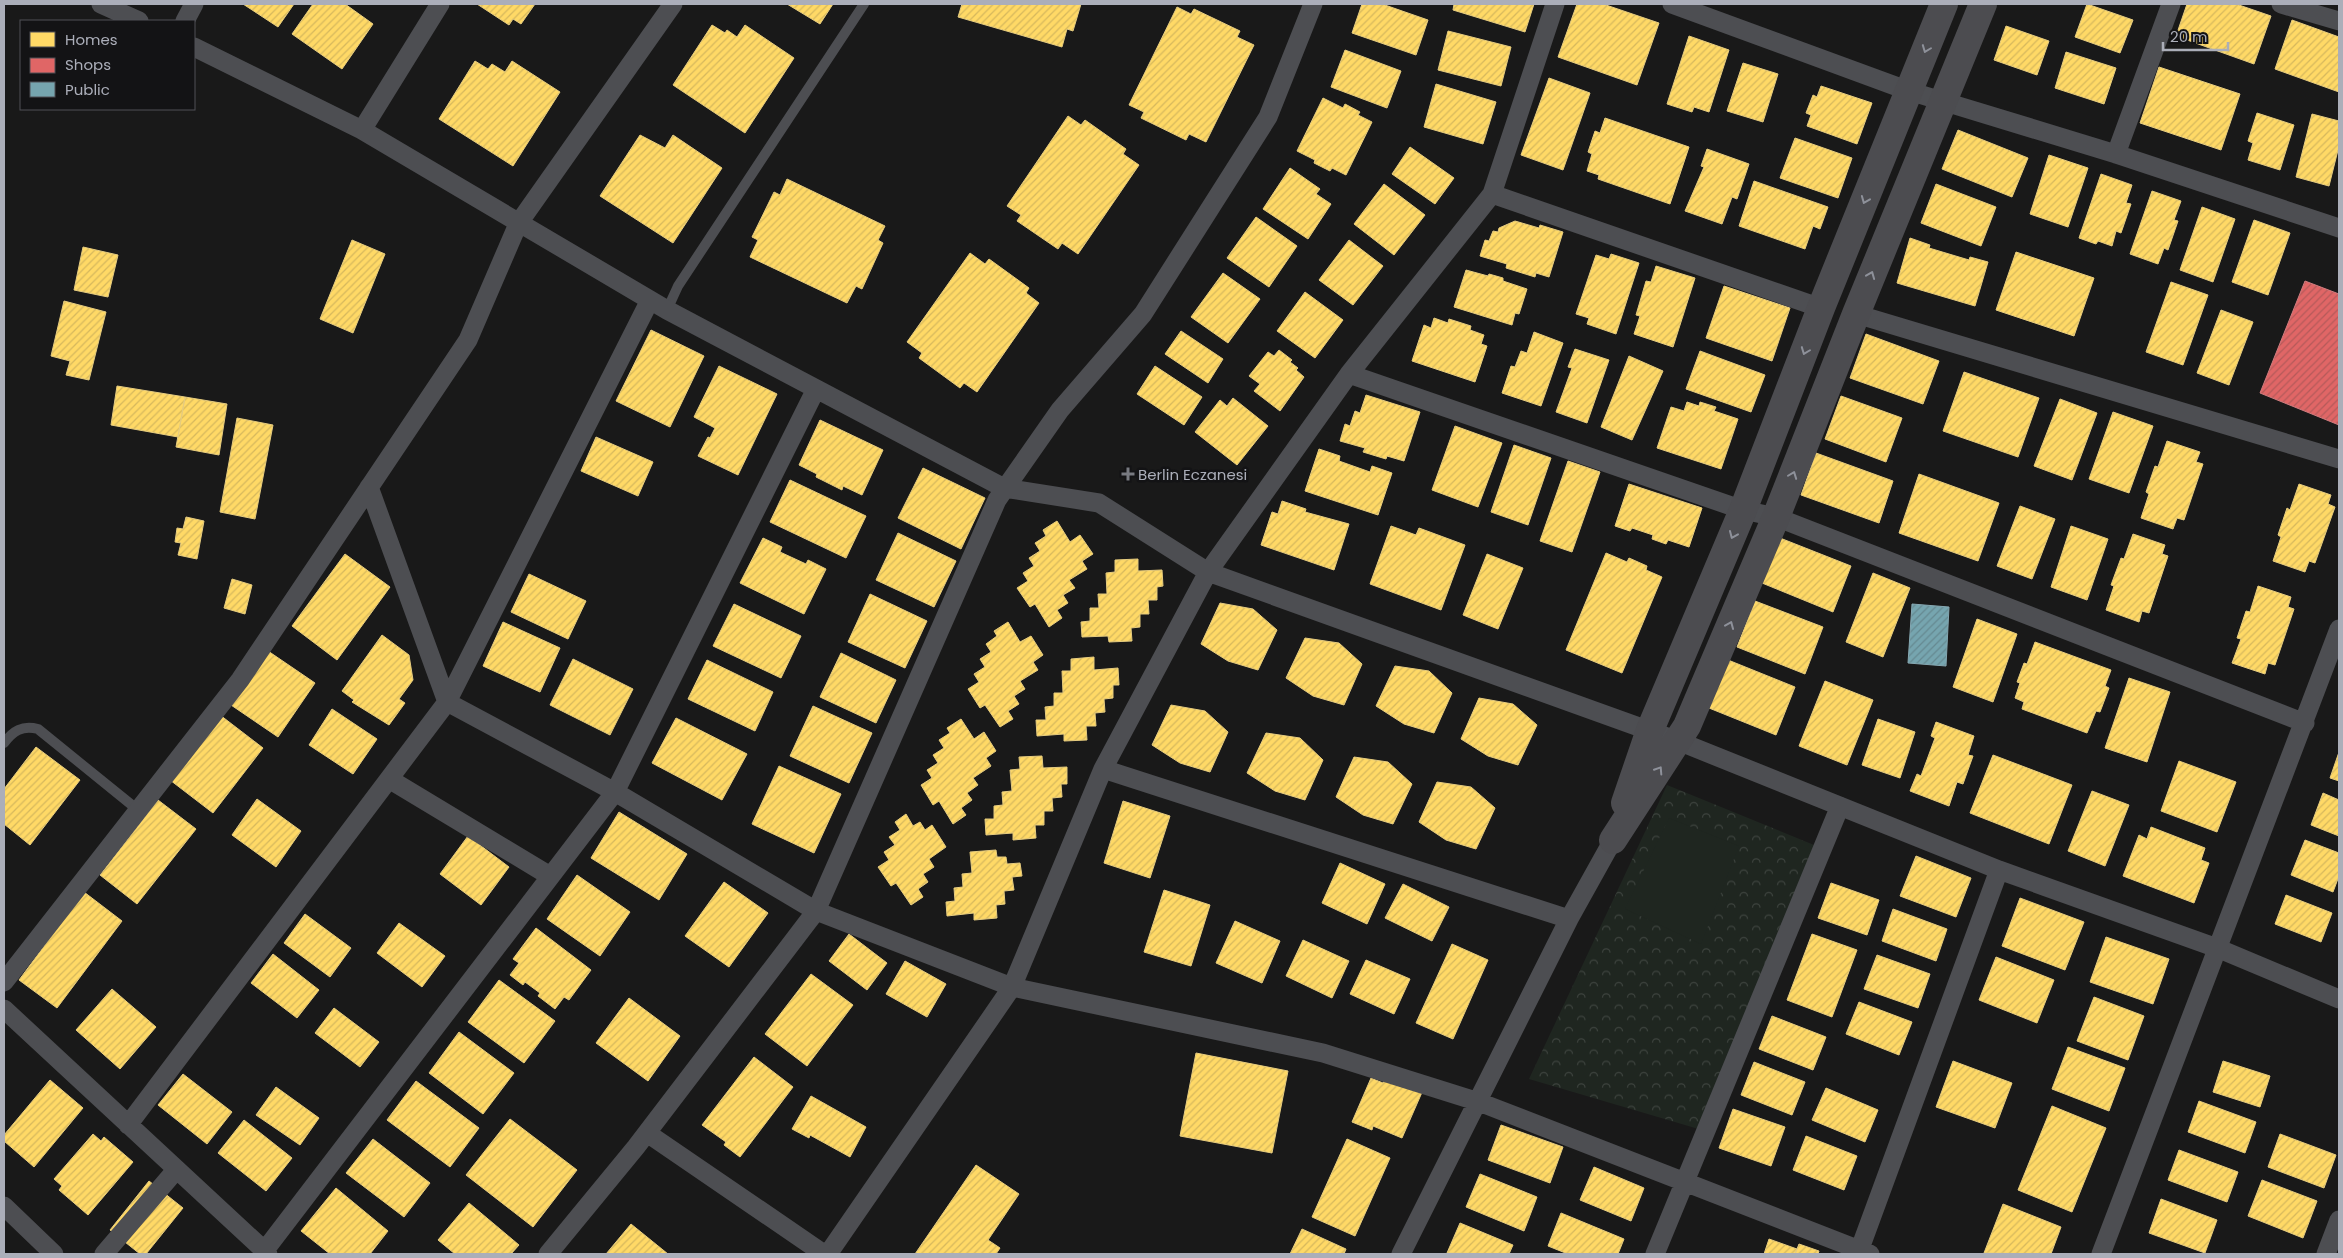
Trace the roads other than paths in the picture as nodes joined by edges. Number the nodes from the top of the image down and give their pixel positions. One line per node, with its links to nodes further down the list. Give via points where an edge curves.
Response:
1 (101, 4): 12 (street)
2 (440, 4): 17 (street)
3 (673, 4): 20 (street)
4 (864, 4): 24 (lane, via 678,286)
5 (1313, 4): 30 (street, via 1268,117 1144,314 1060,410)
6 (1554, 4): 19 (street)
7 (1672, 4): 15 (street)
8 (1944, 4): 15 (street, one-way to 15)
9 (1983, 4): 16 (street)
10 (2171, 4): 18 (street)
11 (2281, 4): 13 (street)
12 (137, 20)
13 (2339, 21)
14 (195, 47): 17 (street)
15 (1909, 91): 16 (street); 23 (street, one-way to 23)
16 (1942, 102): 18 (street); 25 (street, one-way to 16)
17 (362, 130): 20 (street)
18 (2116, 154): 21 (street)
19 (1492, 194): 23 (street); 26 (street)
20 (518, 224): 22 (street); 29 (street, via 468,340)
21 (2339, 228)
22 (650, 300): 24 (street); 35 (street)
23 (1821, 308): 31 (street, one-way to 31)
24 (667, 310): 27 (street)
25 (1856, 314): 28 (street); 32 (street, one-way to 25)
26 (1349, 374): 31 (street); 33 (street)
27 (816, 389): 30 (street); 42 (street)
28 (2339, 459)
29 (370, 487): 35 (street); 44 (street, via 240,680)
30 (1004, 488): 33 (street, via 1099,503); 48 (street)
31 (1743, 510): 32 (street); 37 (street, one-way to 37)
32 (1776, 517): 36 (street); 38 (street, one-way to 32)
33 (1208, 572): 37 (street); 40 (street)
34 (2339, 629): 36 (street)
35 (447, 702): 41 (street); 42 (street)
36 (2305, 723): 50 (street)
37 (1650, 730): 38 (street); 45 (street)
38 (1678, 741): 43 (street); 45 (street, one-way to 38)
39 (4, 743): 44 (lane, via 18,729 38,729)
40 (1103, 769): 49 (street); 52 (street)
41 (389, 779): 47 (street); 56 (street)
42 (615, 792): 47 (street); 48 (street)
43 (1840, 806): 46 (street); 59 (street)
44 (138, 810): 51 (street)
45 (1613, 840): 49 (street)
46 (1999, 870): 50 (street); 63 (street)
47 (550, 876): 62 (street)
48 (816, 911): 52 (street); 57 (street)
49 (1569, 920): 55 (street)
50 (2217, 948): 53 (street); 70 (street)
51 (4, 982)
52 (1012, 986): 55 (street, via 1323,1053); 67 (street)
53 (2339, 999)
54 (4, 1008): 56 (street)
55 (1479, 1102): 59 (street); 68 (street)
56 (128, 1125): 58 (street)
57 (646, 1133): 66 (street); 67 (street)
58 (176, 1170): 62 (street); 65 (street)
59 (1686, 1182): 63 (street); 69 (street)
60 (4, 1206): 64 (street)
61 (2339, 1220): 71 (street)
62 (265, 1253)
63 (1863, 1253)
64 (54, 1254)
65 (104, 1254)
66 (548, 1254)
67 (826, 1254)
68 (1401, 1254)
69 (1655, 1254)
70 (2101, 1254)
71 (2326, 1254)

